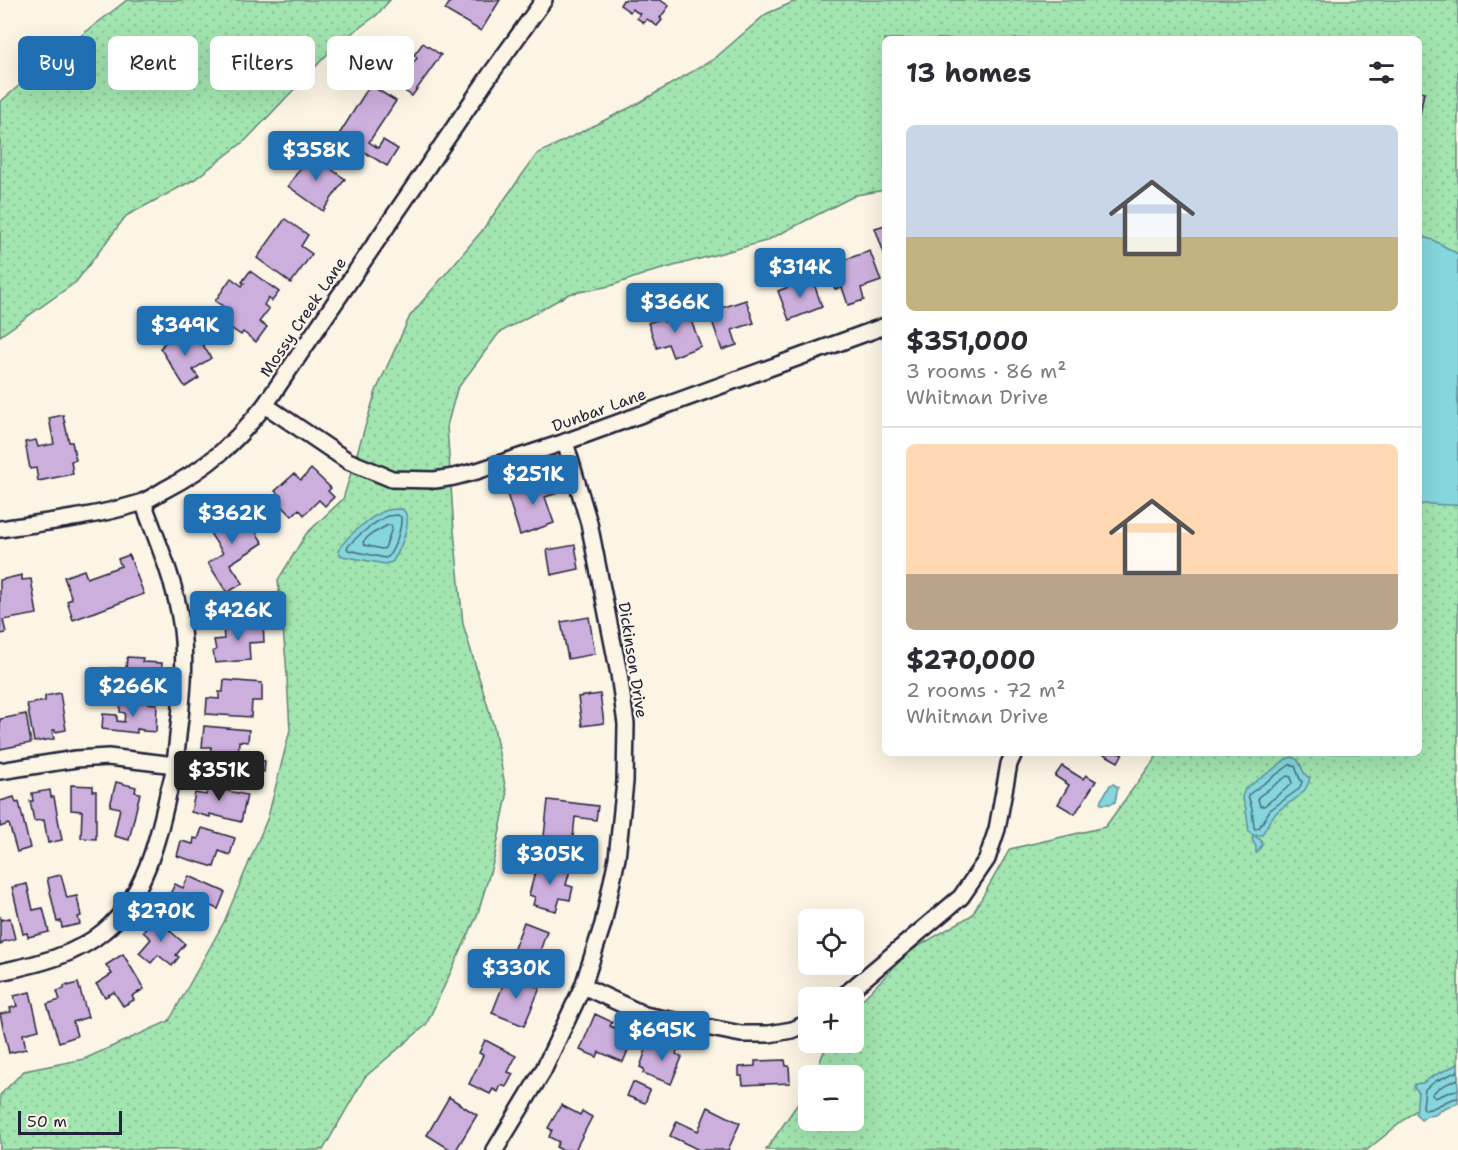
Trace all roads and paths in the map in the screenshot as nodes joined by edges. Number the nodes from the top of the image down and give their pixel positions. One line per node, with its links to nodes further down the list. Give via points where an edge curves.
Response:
1 (544, 0): 3 (street, Mossy Creek Lane)
2 (882, 327): 4 (street, Dunbar Lane)
3 (265, 405): 4 (street, Dunbar Lane, via 348,461 392,479 454,477); 5 (street, Mossy Creek Lane, via 214,459)
4 (565, 442): 11 (street, Dickinson Drive, via 590,522 626,724 617,858 603,924)
5 (143, 502): 6 (street, Mossy Creek Lane, via 97,514); 8 (street, via 177,599 183,638)
6 (0, 529)
7 (1013, 756): 12 (street, via 987,859 961,897)
8 (175, 765): 9 (street, via 108,757); 10 (street, via 161,828 142,879 123,912 85,946 47,961)
9 (0, 771)
10 (0, 972)
11 (583, 986): 13 (street, via 645,1015 741,1034 769,1034); 14 (street, Dickinson Drive, via 543,1071)
12 (854, 987)
13 (798, 1027)
14 (495, 1150)

